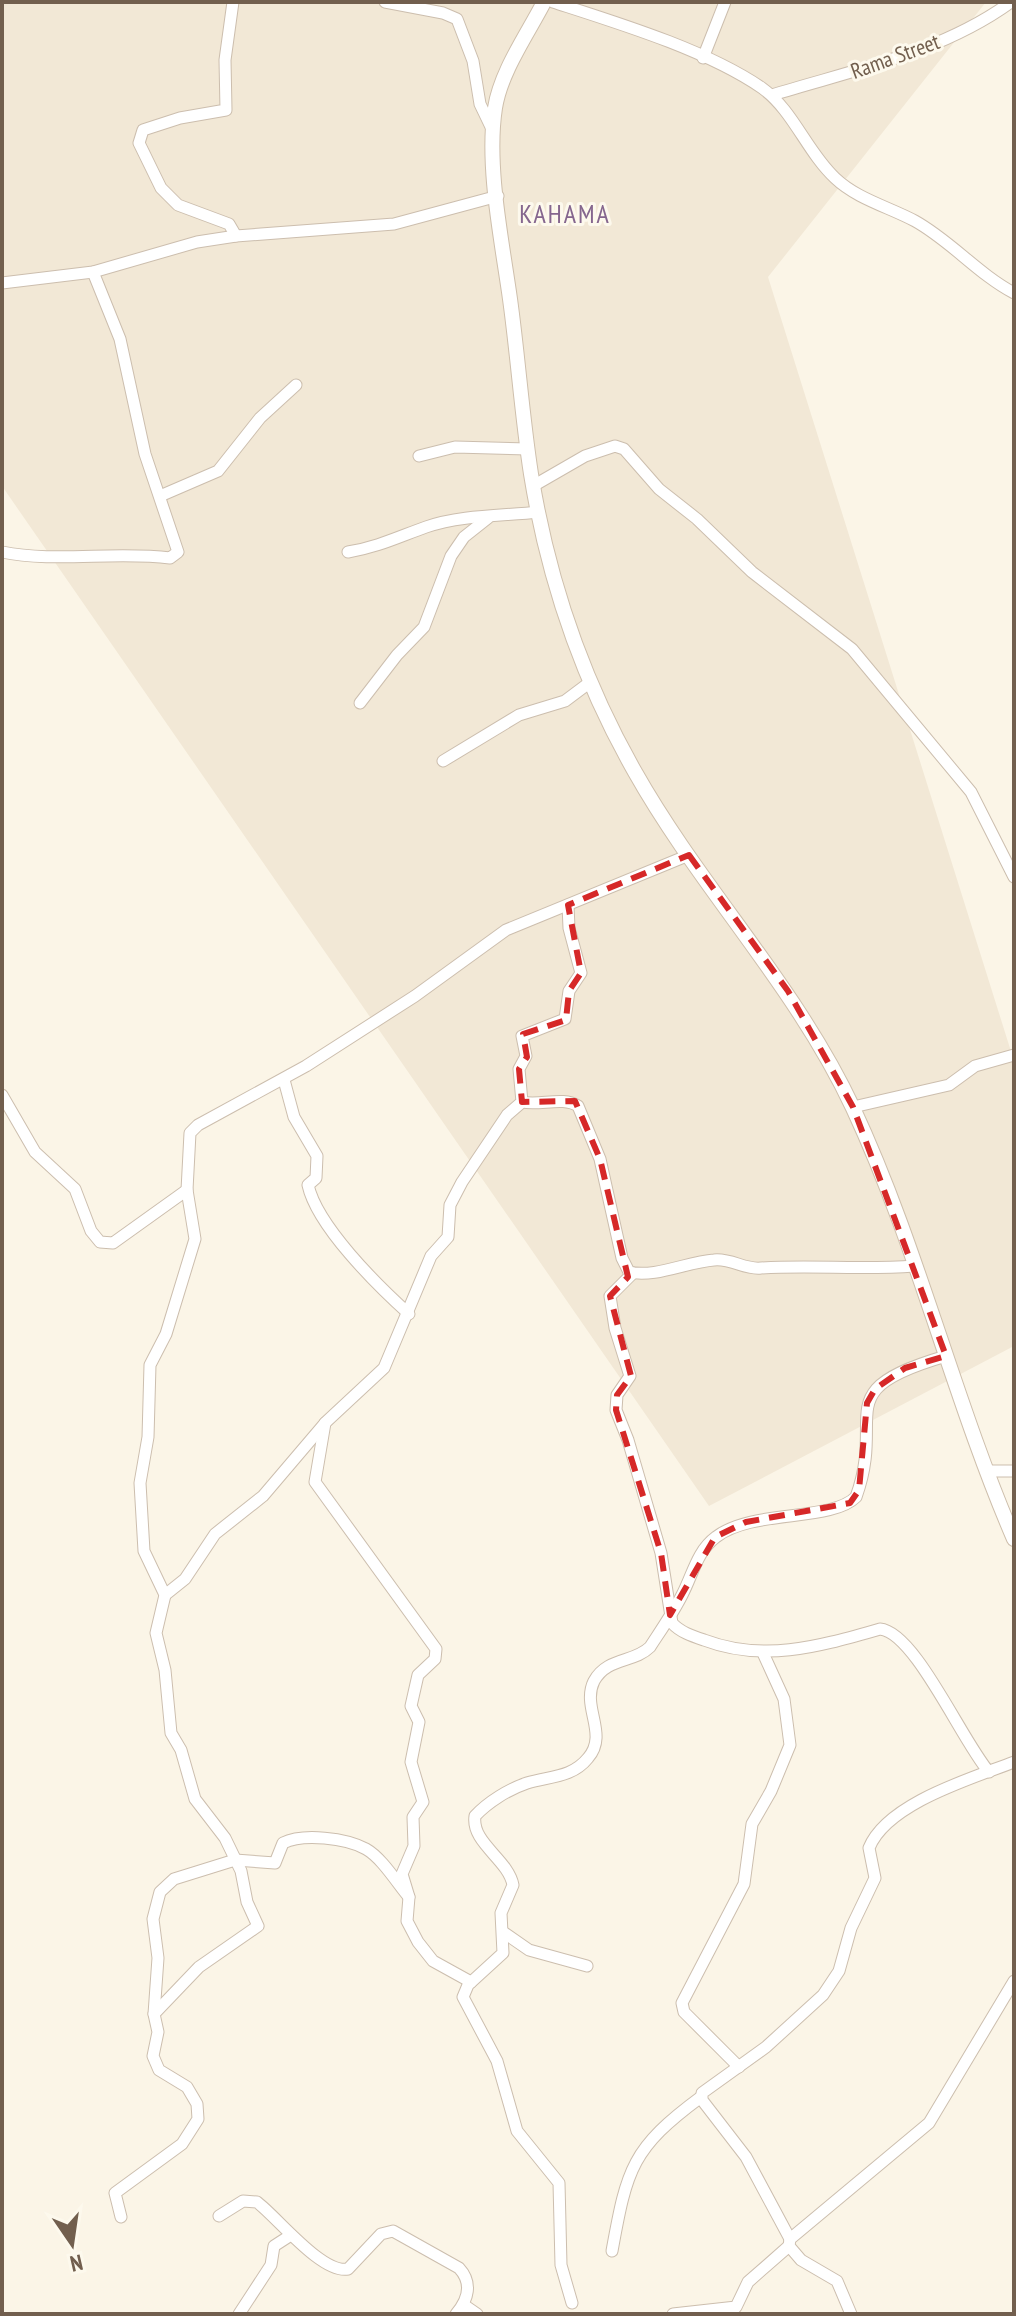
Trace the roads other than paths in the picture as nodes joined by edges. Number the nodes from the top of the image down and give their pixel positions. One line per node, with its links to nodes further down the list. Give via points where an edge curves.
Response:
1 (233, 2): 12 (street, via 225,60 226,110 143,130 139,143 152,175 178,205 229,224)
2 (385, 2): 7 (street)
3 (544, 2): 10 (main road, via 508,72)
4 (553, 2): 8 (street)
5 (725, 2): 8 (street)
6 (1011, 2): 9 (street, Rama Street, via 967,28 886,63)
7 (423, 6): 10 (street, via 451,15 461,26 480,104)
8 (703, 58): 9 (street)
9 (772, 95): 15 (street, via 834,178 916,222)
10 (493, 132): 11 (main road)
11 (498, 196): 12 (street, via 394,224); 17 (main road)
12 (236, 236): 13 (street)
13 (93, 272): 14 (street); 20 (street, via 120,339 145,454)
14 (2, 283)
15 (1014, 293)
16 (296, 385): 20 (street, via 260,418 218,471)
17 (528, 449): 18 (street, via 455,447); 19 (main road)
18 (419, 456)
19 (533, 486): 21 (main road); 29 (street, via 585,456 615,446 624,449 659,489 752,572 852,649 971,792)
20 (160, 496): 23 (street, via 178,548 174,557)
21 (539, 512): 22 (street); 25 (main road, via 563,615)
22 (488, 518): 24 (street, via 426,527 393,543); 26 (street, via 451,556 424,627)
23 (2, 552)
24 (348, 552)
25 (589, 683): 27 (street, via 565,701 519,715); 28 (main road, via 636,773)
26 (360, 703)
27 (443, 761)
28 (689, 855): 30 (street); 35 (main road, via 788,991)
29 (1014, 877)
30 (568, 905): 32 (street, via 506,930); 34 (street, via 581,973 569,991 565,1019 522,1036)
31 (1014, 1055): 35 (street, via 975,1066 949,1085)
32 (284, 1080): 37 (street, via 195,1127 187,1143); 40 (street, via 296,1121 317,1156 316,1178 308,1185 312,1201 341,1244)
33 (2, 1095): 36 (street)
34 (522, 1102): 39 (street, via 578,1106 600,1159 625,1268); 40 (street, via 507,1115 462,1182 450,1205 448,1237 431,1256)
35 (853, 1107): 38 (main road)
36 (5, 1109): 37 (street, via 35,1152 75,1189 100,1242 113,1243)
37 (187, 1190): 46 (street, via 195,1239 166,1334 150,1365 148,1437 140,1483 144,1551)
38 (914, 1266): 39 (street, via 759,1269 715,1259); 41 (main road)
39 (633, 1273): 47 (street, via 610,1296 630,1376 617,1395 616,1410 661,1553)
40 (409, 1314): 42 (street, via 384,1368)
41 (946, 1356): 43 (main road); 47 (street, via 905,1368 875,1389 867,1403 859,1490 850,1503 746,1522 715,1537 702,1551)
42 (326, 1422): 46 (street, via 269,1490 215,1534 185,1579); 52 (street, via 315,1482 436,1652 418,1675 411,1703 419,1722 411,1762 423,1802 413,1817 414,1846 402,1872)
43 (986, 1471): 44 (street); 45 (main road)
44 (1014, 1471)
45 (1014, 1539)
46 (165, 1595): 51 (street, via 156,1633 171,1733 195,1799)
47 (670, 1615): 48 (street, via 677,1629 690,1635); 53 (street, via 644,1654 618,1659 595,1679 590,1694 597,1734 588,1758 574,1770 521,1786 475,1816 477,1833 511,1876)
48 (763, 1653): 50 (street, via 890,1630 909,1647); 58 (street, via 784,1699 790,1745 752,1824 744,1884 682,2003 684,2012)
49 (1014, 1762): 50 (street)
50 (989, 1772): 58 (street, via 933,1792 875,1836 869,1848 875,1878 851,1928 839,1971 813,2004)
51 (235, 1860): 52 (street, via 269,1865 283,1843 293,1839 339,1841 368,1850); 57 (street, via 174,1879 160,1892 153,1907 158,1958); 57 (street, via 257,1930 199,1967)
52 (409, 1897): 56 (street, via 407,1921 418,1942 433,1961)
53 (502, 1931): 54 (street, via 529,1950); 56 (street, via 503,1953)
54 (587, 1966)
55 (1014, 1981): 63 (street, via 929,2123)
56 (471, 1982): 65 (street, via 463,1997 497,2061 517,2131 559,2183 561,2265)
57 (154, 2014): 61 (street, via 156,2066 184,2083 197,2104 198,2119 182,2144 115,2193)
58 (739, 2067): 59 (street)
59 (701, 2097): 63 (street, via 746,2157); 64 (street, via 654,2134 639,2154 620,2207)
60 (219, 2216): 62 (street, via 252,2200)
61 (121, 2217)
62 (291, 2235): 66 (street, via 345,2270 381,2234 393,2231 459,2268 468,2286); 67 (street, via 272,2250 271,2265)
63 (789, 2242): 69 (street, via 748,2282 736,2307); 70 (street, via 801,2260 837,2281)
64 (612, 2251)
65 (572, 2303)
66 (460, 2310): 68 (street)
67 (239, 2314)
68 (477, 2314)
69 (673, 2314)
70 (851, 2314)

